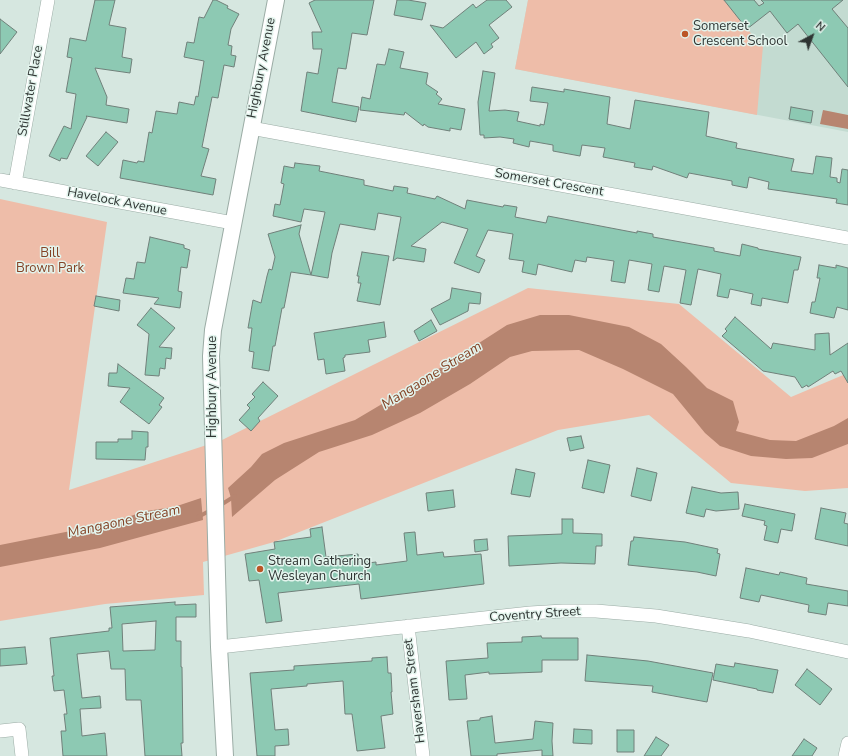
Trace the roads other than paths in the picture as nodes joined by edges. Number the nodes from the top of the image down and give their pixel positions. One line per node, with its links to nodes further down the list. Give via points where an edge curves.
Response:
1 (48, 0): 5 (street, Stillwater Place)
2 (276, 0): 3 (street, Highbury Avenue)
3 (251, 128): 6 (street, Highbury Avenue); 7 (street, Somerset Crescent)
4 (0, 180): 5 (street, Havelock Avenue)
5 (15, 183): 6 (street, Havelock Avenue)
6 (233, 223): 9 (street, Highbury Avenue, via 213,330 211,356)
7 (848, 238)
8 (408, 626): 9 (street, Coventry Street); 10 (street, Coventry Street, via 530,613 603,612 656,616 749,631); 15 (street, Haversham Street)
9 (219, 647): 14 (street, Highbury Avenue)
10 (848, 652)
11 (0, 731): 13 (street, via 19,729)
12 (848, 743): 16 (street)
13 (22, 756)
14 (225, 756)
15 (423, 756)
16 (845, 756)

